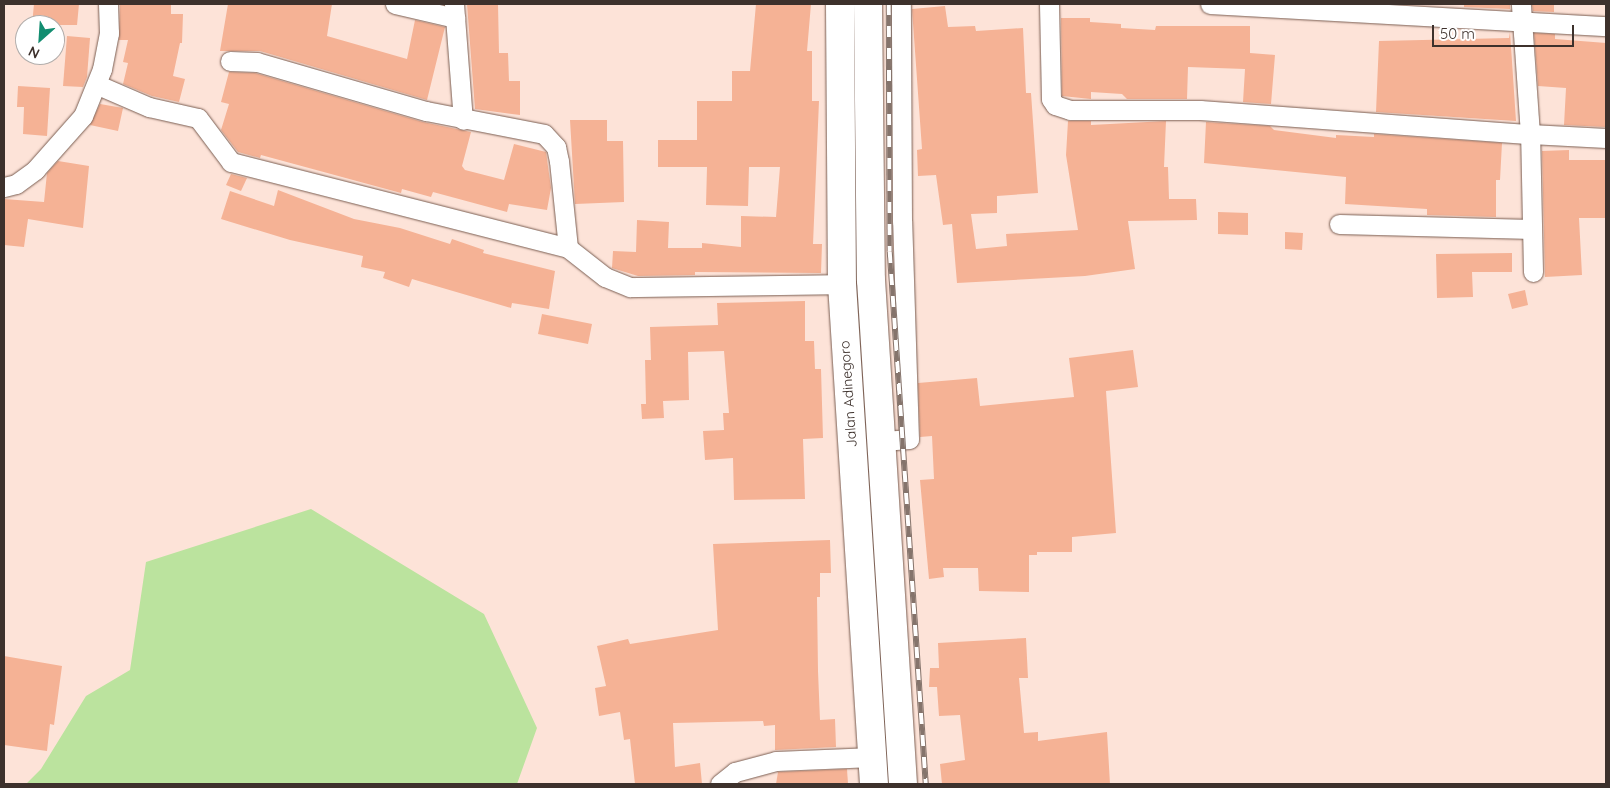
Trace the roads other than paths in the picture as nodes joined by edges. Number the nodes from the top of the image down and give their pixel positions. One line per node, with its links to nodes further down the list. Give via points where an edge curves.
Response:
1 (108, 4): 12 (street, via 109,33)
2 (395, 4): 8 (street)
3 (840, 4): 21 (highway, Jalan Adinegoro)
4 (868, 4): 22 (highway, via 871,280)
5 (901, 4): 24 (street, via 902,221 909,440)
6 (1049, 4): 14 (street, via 1051,99 1055,105 1070,110 1200,110)
7 (1210, 4): 9 (street)
8 (454, 11): 13 (street)
9 (1521, 12): 10 (street); 14 (street)
10 (1606, 26)
11 (230, 60): 13 (street, via 257,62)
12 (98, 85): 16 (street, via 83,116 60,144 35,170 16,184); 19 (street, via 149,107 198,118 231,162)
13 (463, 120): 19 (street, via 535,130 550,139 559,161)
14 (1530, 134): 15 (street); 18 (street)
15 (1606, 138)
16 (4, 187)
17 (1339, 224): 18 (street)
18 (1532, 229): 20 (street)
19 (568, 248): 21 (street, via 605,277 630,287)
20 (1533, 272)
21 (842, 284): 23 (highway, Jalan Adinegoro)
22 (876, 368): 23 (highway); 24 (highway)
23 (846, 369): 25 (highway, Jalan Adinegoro)
24 (882, 441): 28 (highway)
25 (873, 757): 26 (street, via 776,761 735,772); 27 (highway, Jalan Adinegoro)
26 (720, 784)
27 (874, 784)
28 (903, 784)

